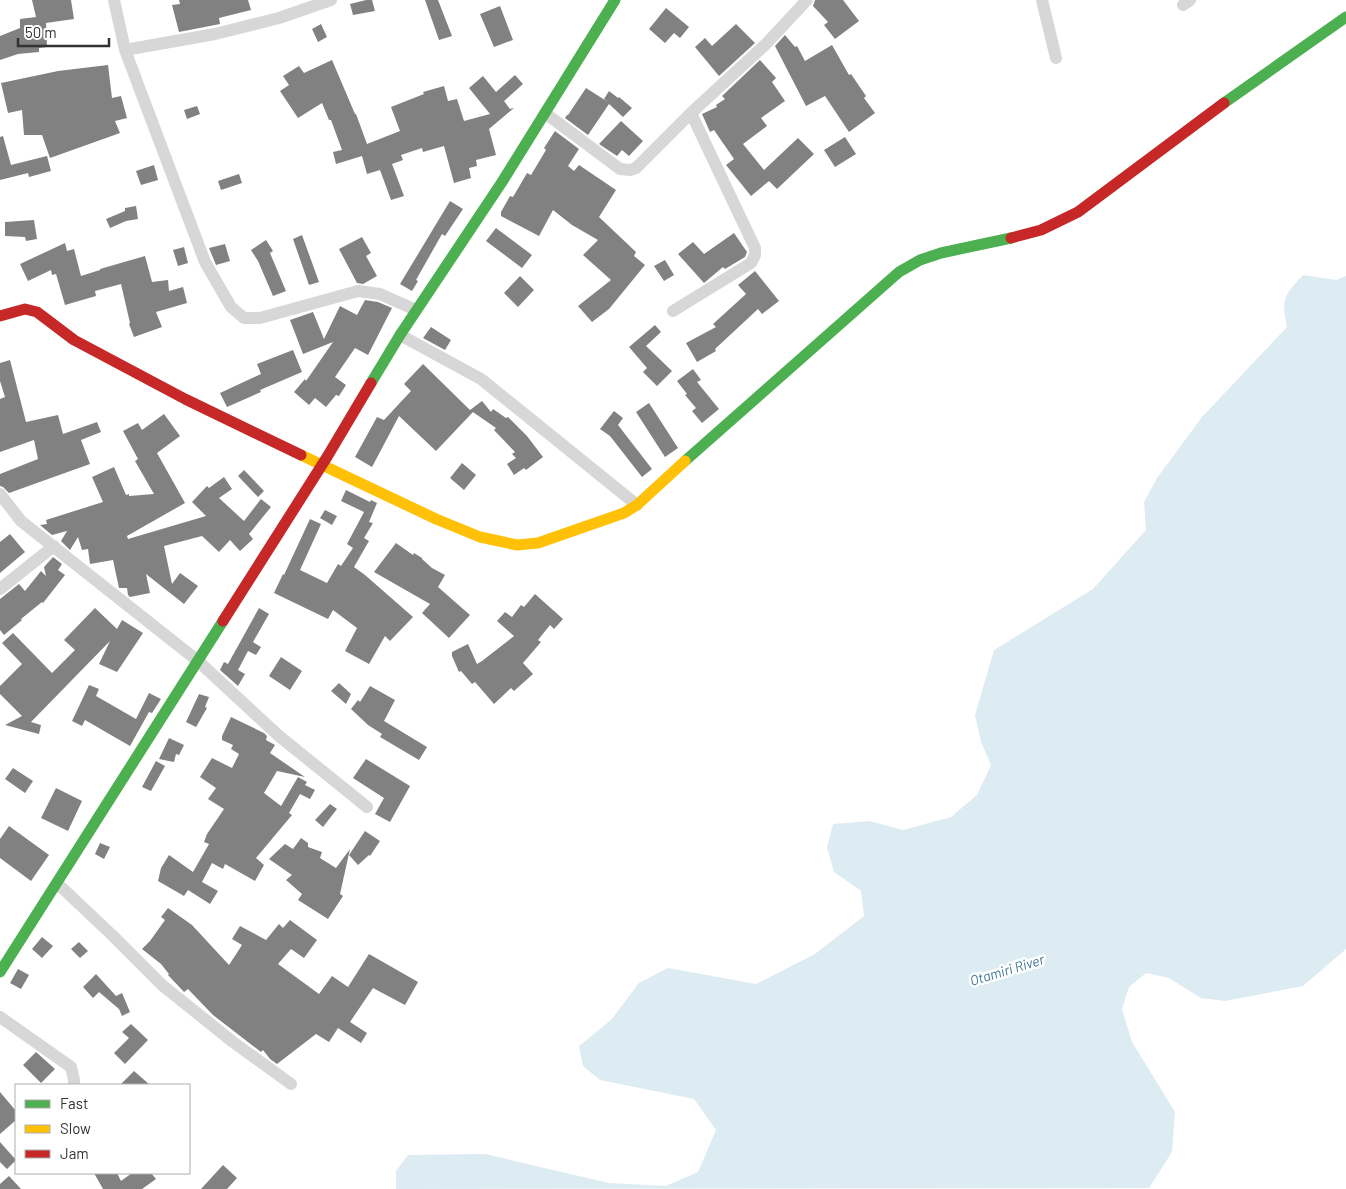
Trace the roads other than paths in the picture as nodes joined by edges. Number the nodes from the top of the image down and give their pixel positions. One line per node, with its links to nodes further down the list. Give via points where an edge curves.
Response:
1 (114, 0): 7 (street)
2 (331, 0): 7 (street, via 279,18 215,34)
3 (615, 0): 9 (street)
4 (807, 0): 10 (street, via 766,44)
5 (1042, 0): 8 (street)
6 (1346, 17): 17 (street, via 1078,212 1041,230 1001,242 941,253 899,272)
7 (125, 50): 11 (street, via 205,262 231,307 244,318 260,318 358,291 380,294)
8 (1056, 58)
9 (545, 113): 10 (street, via 620,168 630,170 636,168); 11 (street)
10 (691, 113): 12 (street, via 755,248 755,255 751,263)
11 (416, 310): 14 (street)
12 (673, 311)
13 (0, 316): 15 (street, via 25,309 37,312 74,340 185,399)
14 (400, 335): 15 (street); 17 (street, via 481,380)
15 (322, 465): 17 (street, via 480,537 517,544 538,543 596,524); 20 (street)
16 (0, 494): 18 (street, via 21,521)
17 (637, 505)
18 (54, 546): 19 (street); 20 (street)
19 (0, 589)
20 (198, 661): 21 (street, via 279,736); 22 (street)
21 (367, 807)
22 (58, 884): 23 (street); 26 (street, via 162,985)
23 (2, 964)
24 (0, 1017): 25 (street, via 71,1067)
25 (74, 1084)
26 (291, 1084)

